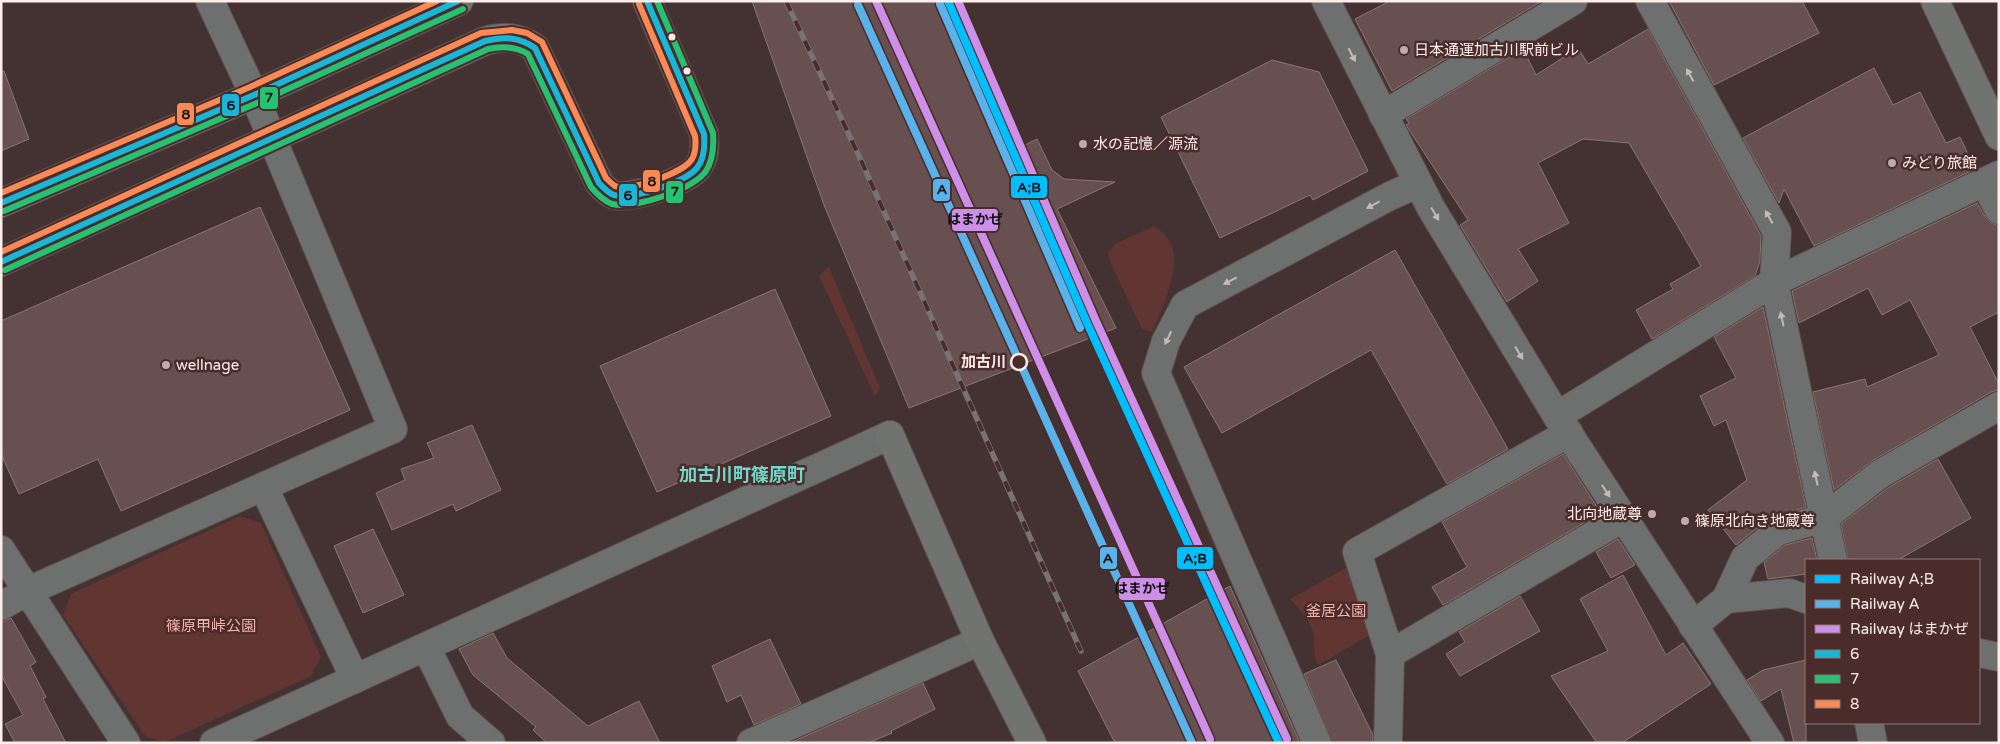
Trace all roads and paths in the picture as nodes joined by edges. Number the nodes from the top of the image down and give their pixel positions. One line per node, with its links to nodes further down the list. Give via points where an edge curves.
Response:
1 (210, 1): 8 (street)
2 (459, 1): 8 (main road)
3 (647, 1): 11 (main road, via 704,134 705,149 702,160 690,174 646,192 629,197 614,195 599,183 538,53 528,43 504,36 485,41)
4 (1326, 1): 9 (street, one-way to 9)
5 (1573, 1): 9 (street)
6 (1650, 1): 17 (street, one-way to 6, via 1777,232)
7 (1935, 1): 10 (main road)
8 (254, 95): 11 (street); 14 (main road)
9 (1383, 115): 13 (street)
10 (1999, 136)
11 (271, 139): 16 (main road); 21 (street, via 393,429)
12 (1992, 178): 15 (street); 17 (street)
13 (1417, 184): 19 (street, one-way to 19); 43 (street, one-way to 43, via 1185,305 1166,341 1156,373)
14 (1, 203)
15 (1999, 210)
16 (1, 262)
17 (1774, 282): 19 (street); 23 (street, one-way to 17)
18 (1999, 406): 23 (street, via 1880,474)
19 (1563, 425): 22 (street, one-way to 22); 34 (street, via 1357,552)
20 (890, 435): 31 (main road); 32 (street)
21 (264, 488): 26 (street); 36 (street)
22 (1623, 518): 30 (street); 34 (street)
23 (1824, 518): 25 (street); 27 (street, via 1778,531 1745,558)
24 (1, 550): 26 (street)
25 (1833, 559)
26 (28, 592): 29 (street); 39 (street)
27 (1726, 599): 28 (street, via 1789,594); 30 (street)
28 (1805, 599)
29 (1, 606)
30 (1693, 626): 45 (street)
31 (980, 642): 41 (street); 42 (main road)
32 (426, 647): 36 (street); 38 (street, via 460,716)
33 (1980, 653): 35 (street)
34 (1390, 654): 44 (street)
35 (1999, 657)
36 (355, 679): 40 (street)
37 (1868, 724): 46 (street)
38 (486, 741)
39 (126, 743)
40 (214, 743)
41 (751, 743)
42 (1032, 743)
43 (1318, 743)
44 (1388, 743)
45 (1770, 743)
46 (1873, 743)

